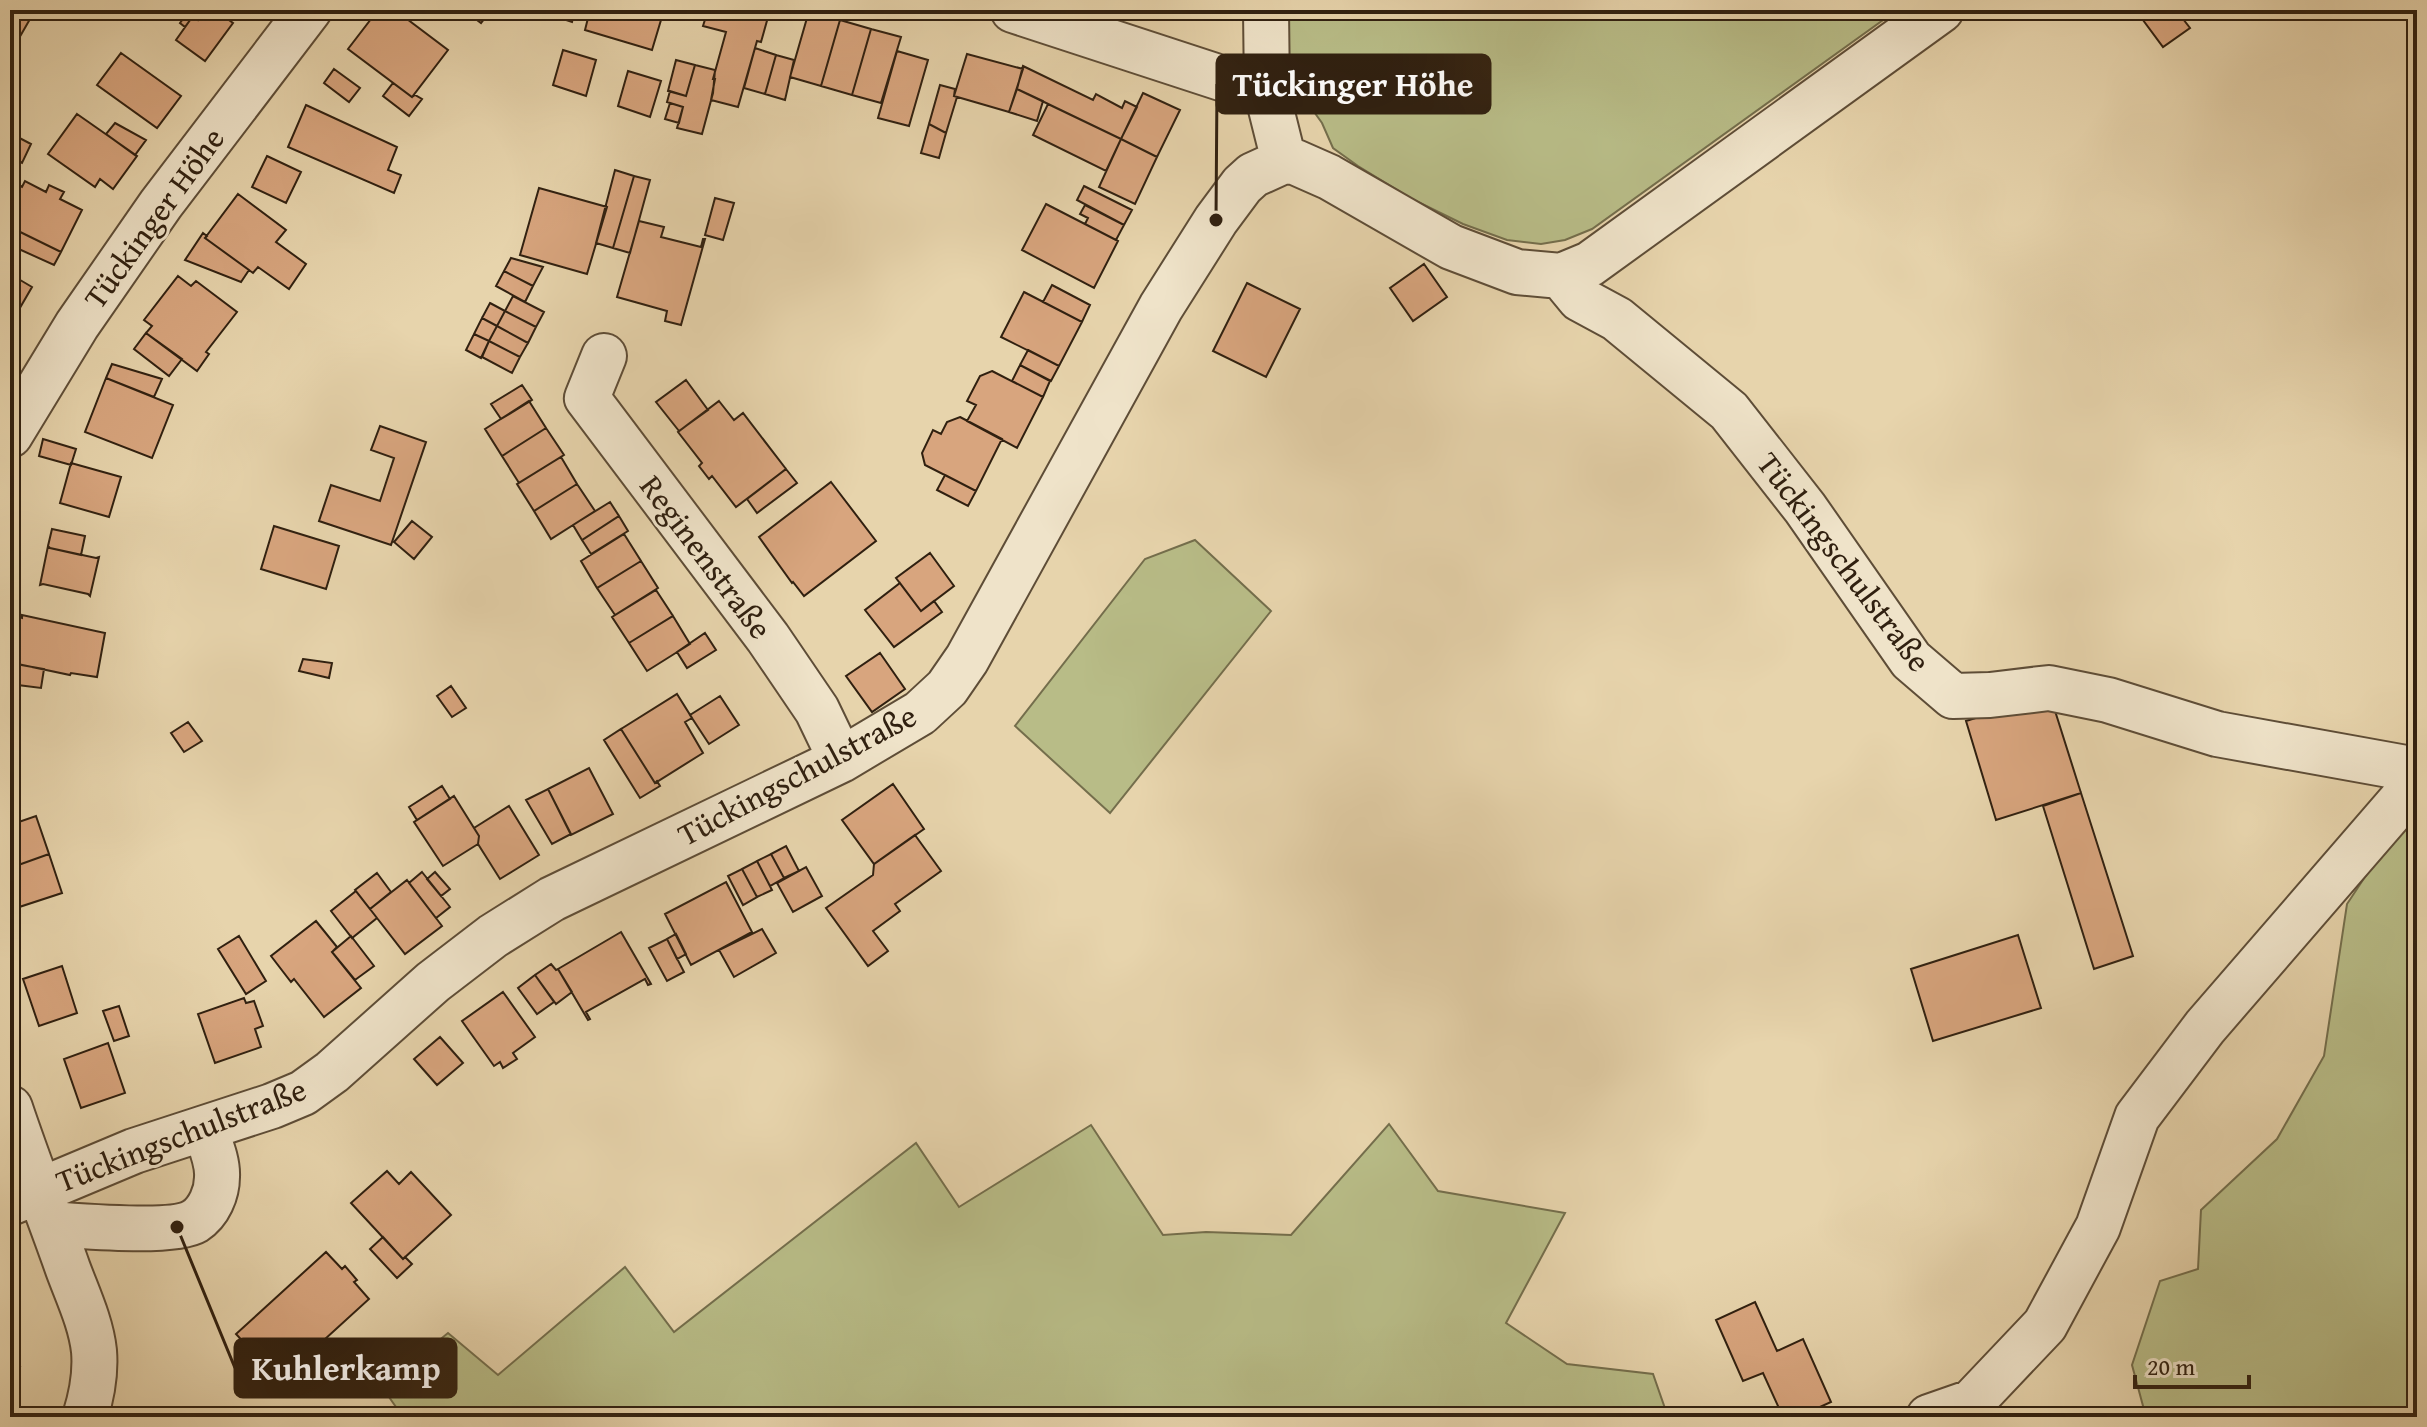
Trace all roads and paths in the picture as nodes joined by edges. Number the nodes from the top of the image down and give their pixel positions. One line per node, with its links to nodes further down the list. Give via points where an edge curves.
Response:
1 (309, 10): 9 (street, Tückinger Höhe, via 152,217)
2 (1013, 10): 5 (street)
3 (1266, 10): 5 (street)
4 (1941, 10): 7 (street, via 1590,264)
5 (1267, 93): 6 (street)
6 (1284, 161): 7 (street, via 1309,167 1451,247 1517,272); 10 (street, Tückingschulstraße, via 1253,175 1216,220 1161,307 947,688 920,713)
7 (1561, 276): 11 (street, Tückingschulstraße, via 1580,299 1617,319 1729,411 1805,508 1911,660 1953,696 2049,688 2108,700 2217,734)
8 (604, 356): 10 (street, Reginenstraße, via 587,398 768,638 817,710)
9 (10, 435)
10 (841, 760): 14 (street, Tückingschulstraße, via 552,899 433,982 303,1093)
11 (2417, 770)
12 (2417, 782): 17 (street, via 2205,1027 2137,1117 2098,1227 2045,1325 1972,1402)
13 (10, 1108): 15 (street)
14 (205, 1129): 15 (street, Tückingschulstraße, via 134,1151); 15 (street, via 216,1186 212,1200 194,1221 177,1227 106,1228)
15 (34, 1206): 16 (street, Tückingschulstraße, via 88,1322 95,1374)
16 (85, 1417)
17 (1929, 1417)

